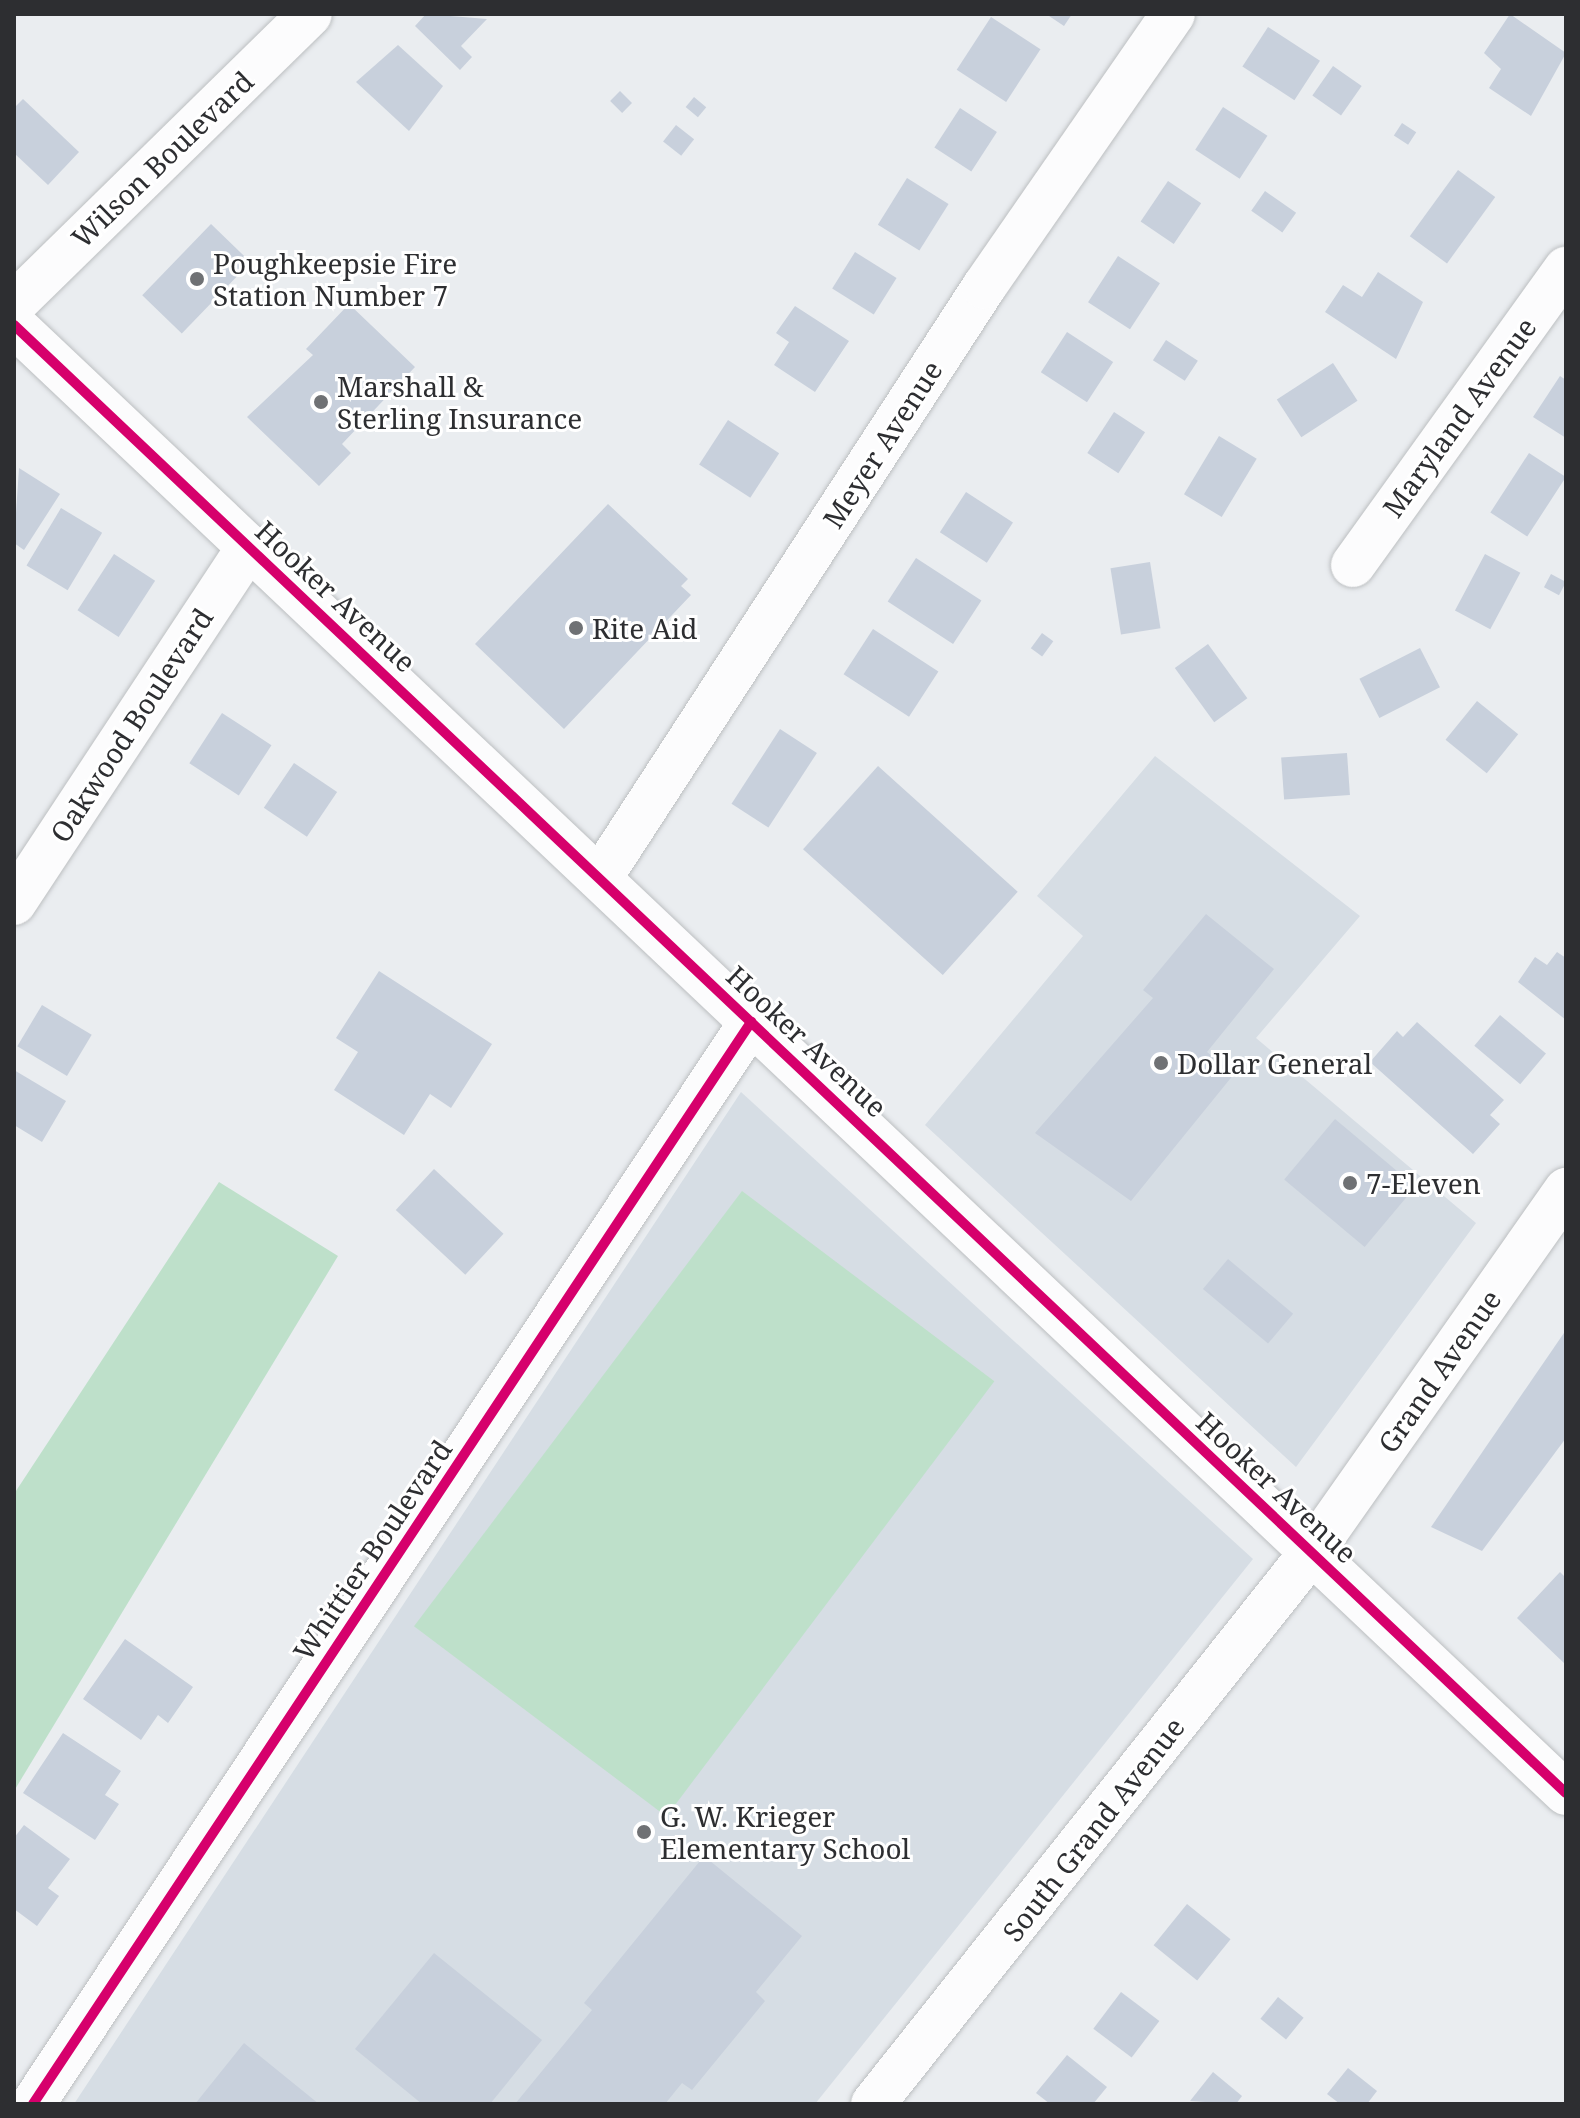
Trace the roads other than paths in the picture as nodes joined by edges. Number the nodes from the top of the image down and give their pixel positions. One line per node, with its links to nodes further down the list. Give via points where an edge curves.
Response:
1 (310, 14): 4 (street, Wilson Boulevard)
2 (1173, 14): 8 (street, Meyer Avenue, via 984,287)
3 (1566, 269): 7 (street, Maryland Avenue)
4 (14, 304)
5 (14, 325): 6 (street, Hooker Avenue)
6 (249, 546): 8 (street, Hooker Avenue); 9 (street, Oakwood Boulevard)
7 (1353, 565)
8 (600, 878): 10 (street, Hooker Avenue)
9 (14, 903)
10 (751, 1022): 12 (street, Hooker Avenue); 14 (street, Whittier Boulevard)
11 (1566, 1190): 12 (street, Grand Avenue)
12 (1311, 1553): 13 (street, Hooker Avenue); 15 (street, South Grand Avenue)
13 (1566, 1793)
14 (33, 2104)
15 (873, 2104)

